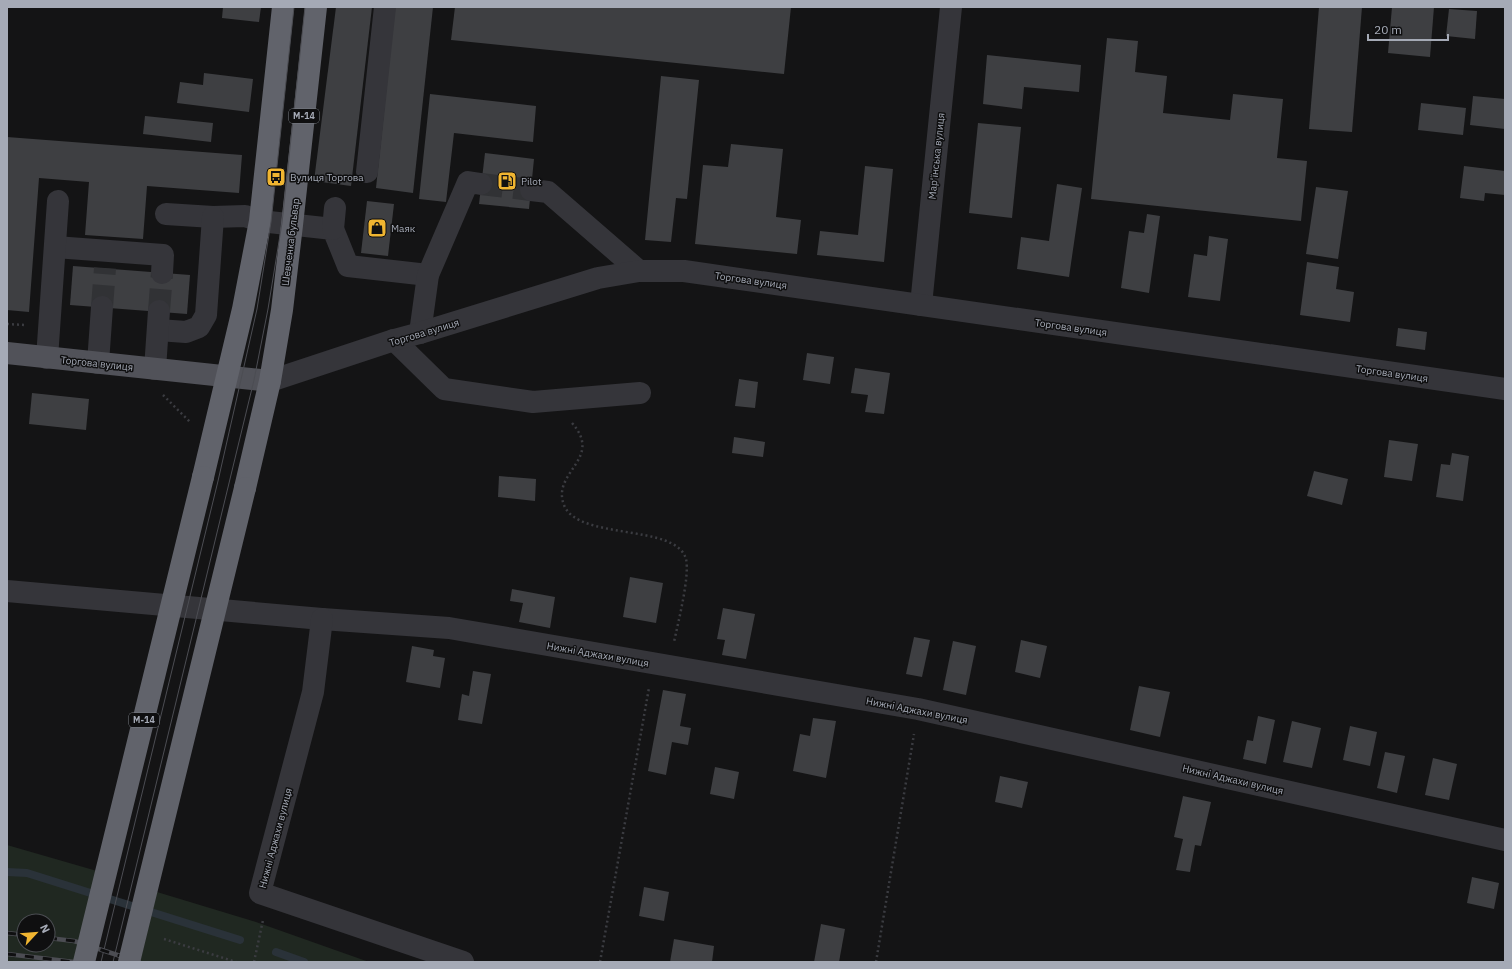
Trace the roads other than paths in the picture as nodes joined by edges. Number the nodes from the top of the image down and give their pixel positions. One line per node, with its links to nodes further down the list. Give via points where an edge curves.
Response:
1 (283, 7): 11 (highway, М-14)
2 (316, 7): 12 (highway, Шевченка бульвар / М-14)
3 (386, 7): 5 (street)
4 (951, 7): 17 (street, Мар'їнська вулиця)
5 (368, 172)
6 (481, 184): 16 (street, via 468,182)
7 (531, 190): 14 (street, via 548,192)
8 (58, 201): 13 (street)
9 (166, 214): 10 (street)
10 (213, 217): 11 (street, via 245,216); 24 (street, via 206,315 199,327 186,332 158,321)
11 (260, 221): 12 (street); 25 (highway, М-14, via 243,309)
12 (292, 225): 16 (street, via 334,219 348,266); 26 (highway, Шевченка бульвар / М-14)
13 (55, 247): 15 (street, via 105,260 163,255); 22 (street)
14 (638, 271): 17 (street, Торгова вулиця, via 684,271); 19 (street, Торгова вулиця, via 598,278)
15 (162, 273)
16 (428, 275): 19 (street)
17 (921, 305): 27 (street, Торгова вулиця)
18 (102, 307): 23 (street)
19 (420, 334): 20 (street, Торгова вулиця)
20 (394, 340): 26 (street, Торгова вулиця); 28 (street, via 444,389 533,402)
21 (7, 353): 22 (main road, Торгова вулиця)
22 (47, 358): 23 (main road, Торгова вулиця)
23 (98, 363): 24 (main road, Торгова вулиця)
24 (155, 369): 25 (main road, Торгова вулиця)
25 (226, 377): 26 (main road, Торгова вулиця); 32 (highway, М-14, bridge)
26 (270, 381): 33 (highway, М-14, bridge)
27 (1505, 390)
28 (640, 393)
29 (7, 592): 30 (street, Нижні Аджахи вулиця)
30 (322, 619): 31 (street, Нижні Аджахи вулиця, via 449,628 918,709); 34 (street, Нижні Аджахи вулиця, via 313,692 260,894)
31 (1505, 840)
32 (84, 962)
33 (129, 962)
34 (463, 962)

